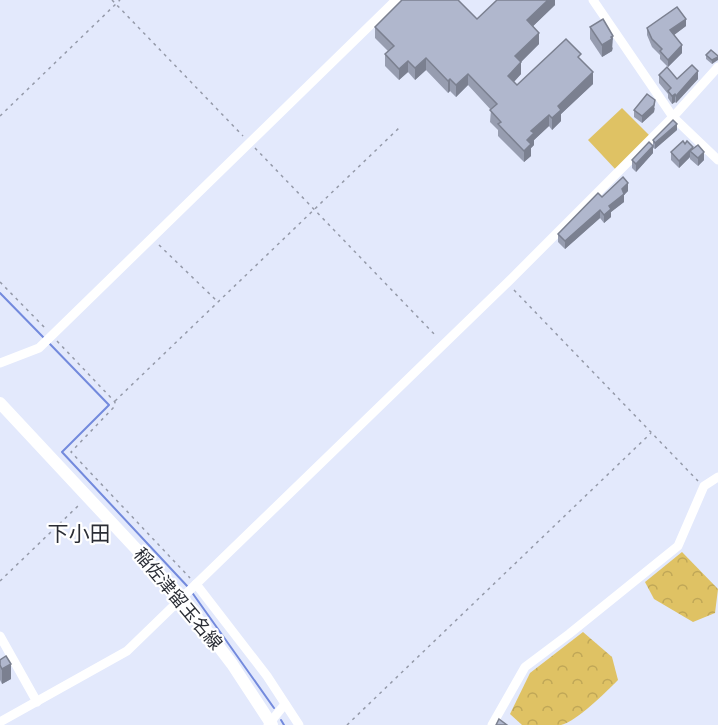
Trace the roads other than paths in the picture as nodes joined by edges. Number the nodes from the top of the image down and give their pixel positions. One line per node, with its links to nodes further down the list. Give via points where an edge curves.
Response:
1 (396, 0): 6 (street, via 39,348)
2 (593, 0): 4 (street)
3 (718, 67): 4 (street)
4 (673, 117): 5 (street); 9 (street)
5 (718, 160)
6 (0, 363)
7 (0, 403): 10 (main road, 稲佐津留玉名線)
8 (718, 477): 17 (street, via 704,486 678,546 525,667)
9 (196, 584): 10 (street); 13 (street)
10 (181, 596): 12 (street, via 127,651); 15 (main road, 稲佐津留玉名線, via 232,664)
11 (0, 636): 12 (street)
12 (37, 702): 14 (street)
13 (285, 704): 15 (street); 16 (street)
14 (0, 722)
15 (270, 724)
16 (299, 725)
17 (492, 725)

